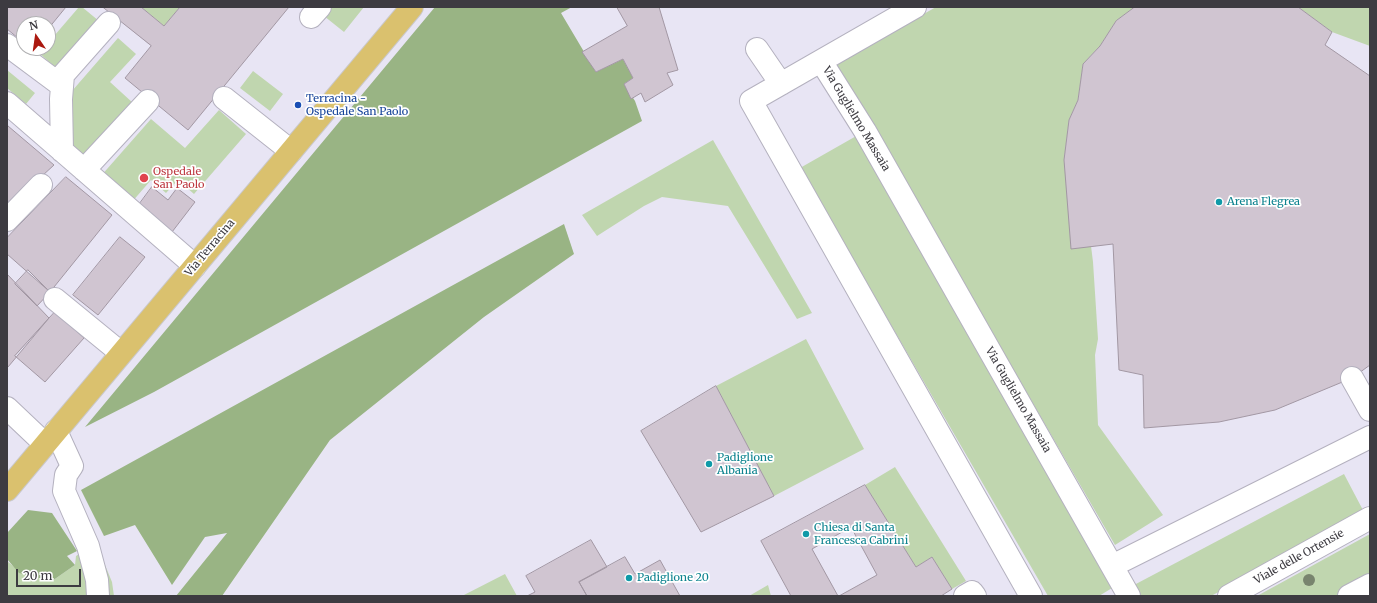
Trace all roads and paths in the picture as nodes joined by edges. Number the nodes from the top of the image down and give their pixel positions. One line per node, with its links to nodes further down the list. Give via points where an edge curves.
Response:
1 (412, 7): 13 (main road, Via Terracina)
2 (915, 7): 6 (street)
3 (109, 23): 8 (street, via 63,75)
4 (7, 45): 8 (street)
5 (757, 50): 7 (street)
6 (821, 61): 7 (street, Via Guglielmo Massaia); 27 (street, Via Guglielmo Massaia, via 869,138)
7 (781, 84): 32 (street, Via Guglielmo Massaia, via 751,101)
8 (62, 86): 12 (street)
9 (224, 98): 13 (street)
10 (148, 101): 14 (street)
11 (7, 103): 12 (street)
12 (62, 151): 14 (street)
13 (291, 152): 17 (main road, Via Terracina)
14 (84, 170): 17 (street)
15 (40, 185): 16 (street)
16 (7, 220)
17 (195, 266): 19 (main road, Via Terracina)
18 (55, 298): 19 (street)
19 (121, 354): 24 (main road, Via Terracina)
20 (1352, 378): 22 (street)
21 (7, 408): 24 (street)
22 (1370, 410)
23 (1370, 437): 27 (street)
24 (51, 438): 25 (main road, Via Terracina); 29 (street, via 72,466 66,475 64,491 88,546 97,580)
25 (7, 490)
26 (1370, 518): 34 (street, Viale delle Ortensie)
27 (1112, 566): 33 (street, Via Guglielmo Massaia)
28 (1370, 585): 35 (street)
29 (98, 596)
30 (964, 596): 31 (street, via 972,592)
31 (975, 596)
32 (1031, 596)
33 (1129, 596)
34 (1229, 596)
35 (1349, 596)

